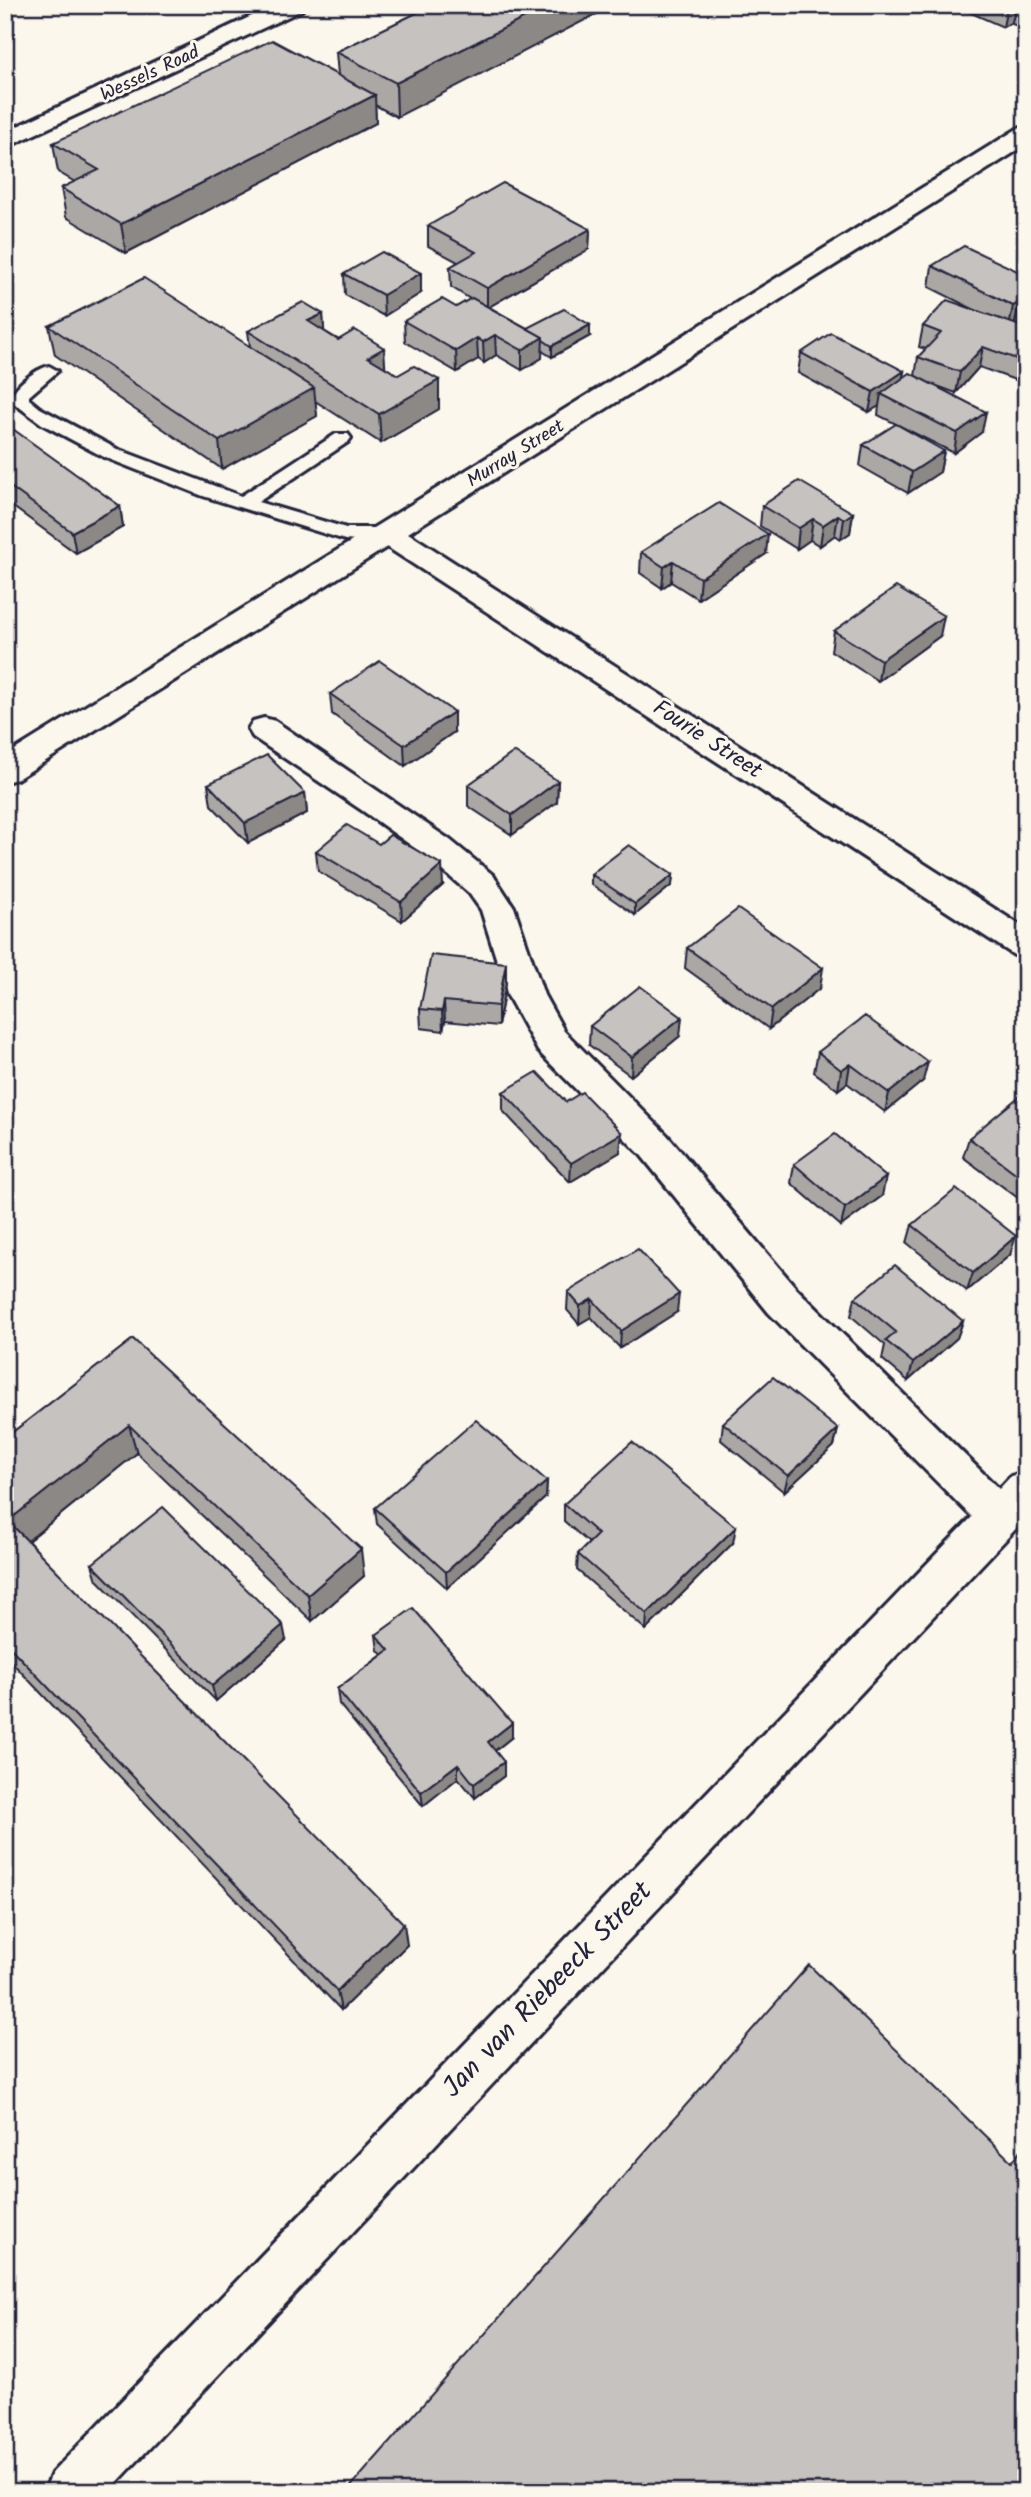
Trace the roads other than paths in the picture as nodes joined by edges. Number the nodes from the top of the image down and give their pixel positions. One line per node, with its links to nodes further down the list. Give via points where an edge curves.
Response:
1 (294, 5): 3 (street, Wessels Road)
2 (1026, 134): 7 (street, Murray Street)
3 (5, 141)
4 (49, 371): 6 (lane, via 20,394 20,401 35,414 116,456)
5 (342, 438): 6 (lane)
6 (245, 502): 7 (lane, via 345,534)
7 (388, 534): 9 (street, Murray Street); 10 (street, Fourie Street)
8 (264, 729): 11 (street, via 375,803 481,884 497,907 526,996 551,1041 654,1145 783,1301)
9 (5, 771)
10 (1026, 946)
11 (1012, 1503): 12 (street, Jan van Riebeeck Street)
12 (71, 2492)

